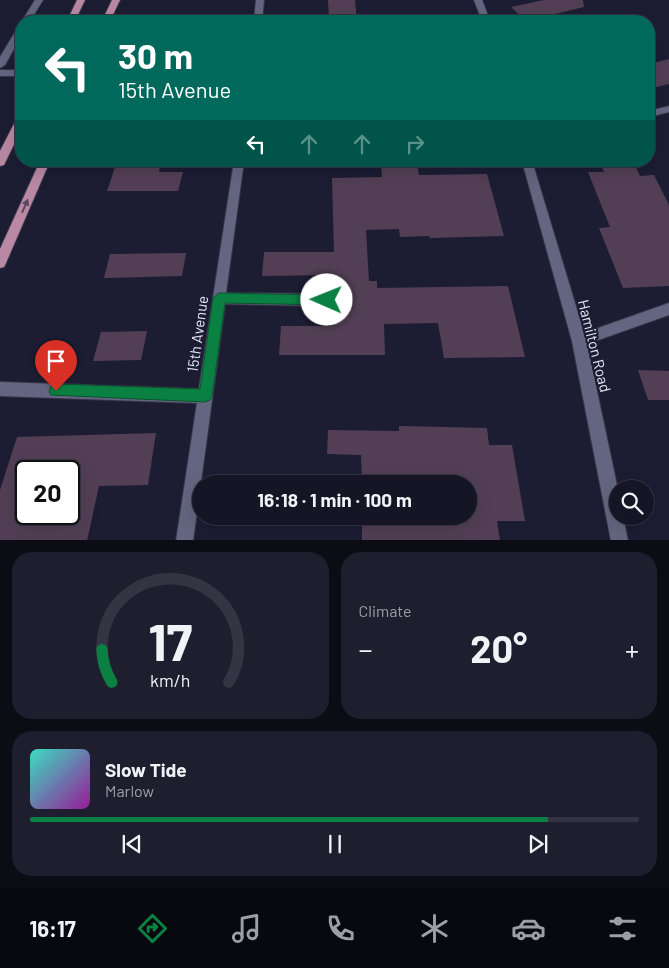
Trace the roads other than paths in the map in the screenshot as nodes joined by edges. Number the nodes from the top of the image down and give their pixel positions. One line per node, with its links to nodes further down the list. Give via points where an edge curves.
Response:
1 (39, 0): 6 (street)
2 (81, 0): 7 (main road)
3 (116, 0): 8 (main road)
4 (260, 0): 9 (street)
5 (478, 0): 10 (street)
6 (30, 15)
7 (74, 15)
8 (109, 15)
9 (259, 15)
10 (484, 15)
11 (15, 39): 12 (street)
12 (0, 65)
13 (0, 73): 14 (street)
14 (15, 73)
15 (669, 108): 16 (street)
16 (655, 112)
17 (15, 132): 18 (main road)
18 (0, 162)
19 (42, 167): 22 (main road, one-way to 19)
20 (238, 167): 23 (street, 15th Avenue)
21 (529, 167): 26 (street, Hamilton Road)
22 (0, 263)
23 (219, 298): 24 (street); 28 (street, 15th Avenue)
24 (327, 300)
25 (669, 309): 26 (street)
26 (579, 341): 30 (street, Hamilton Road)
27 (0, 389): 28 (street)
28 (205, 396): 29 (street, 15th Avenue)
29 (184, 540)
30 (620, 540)

